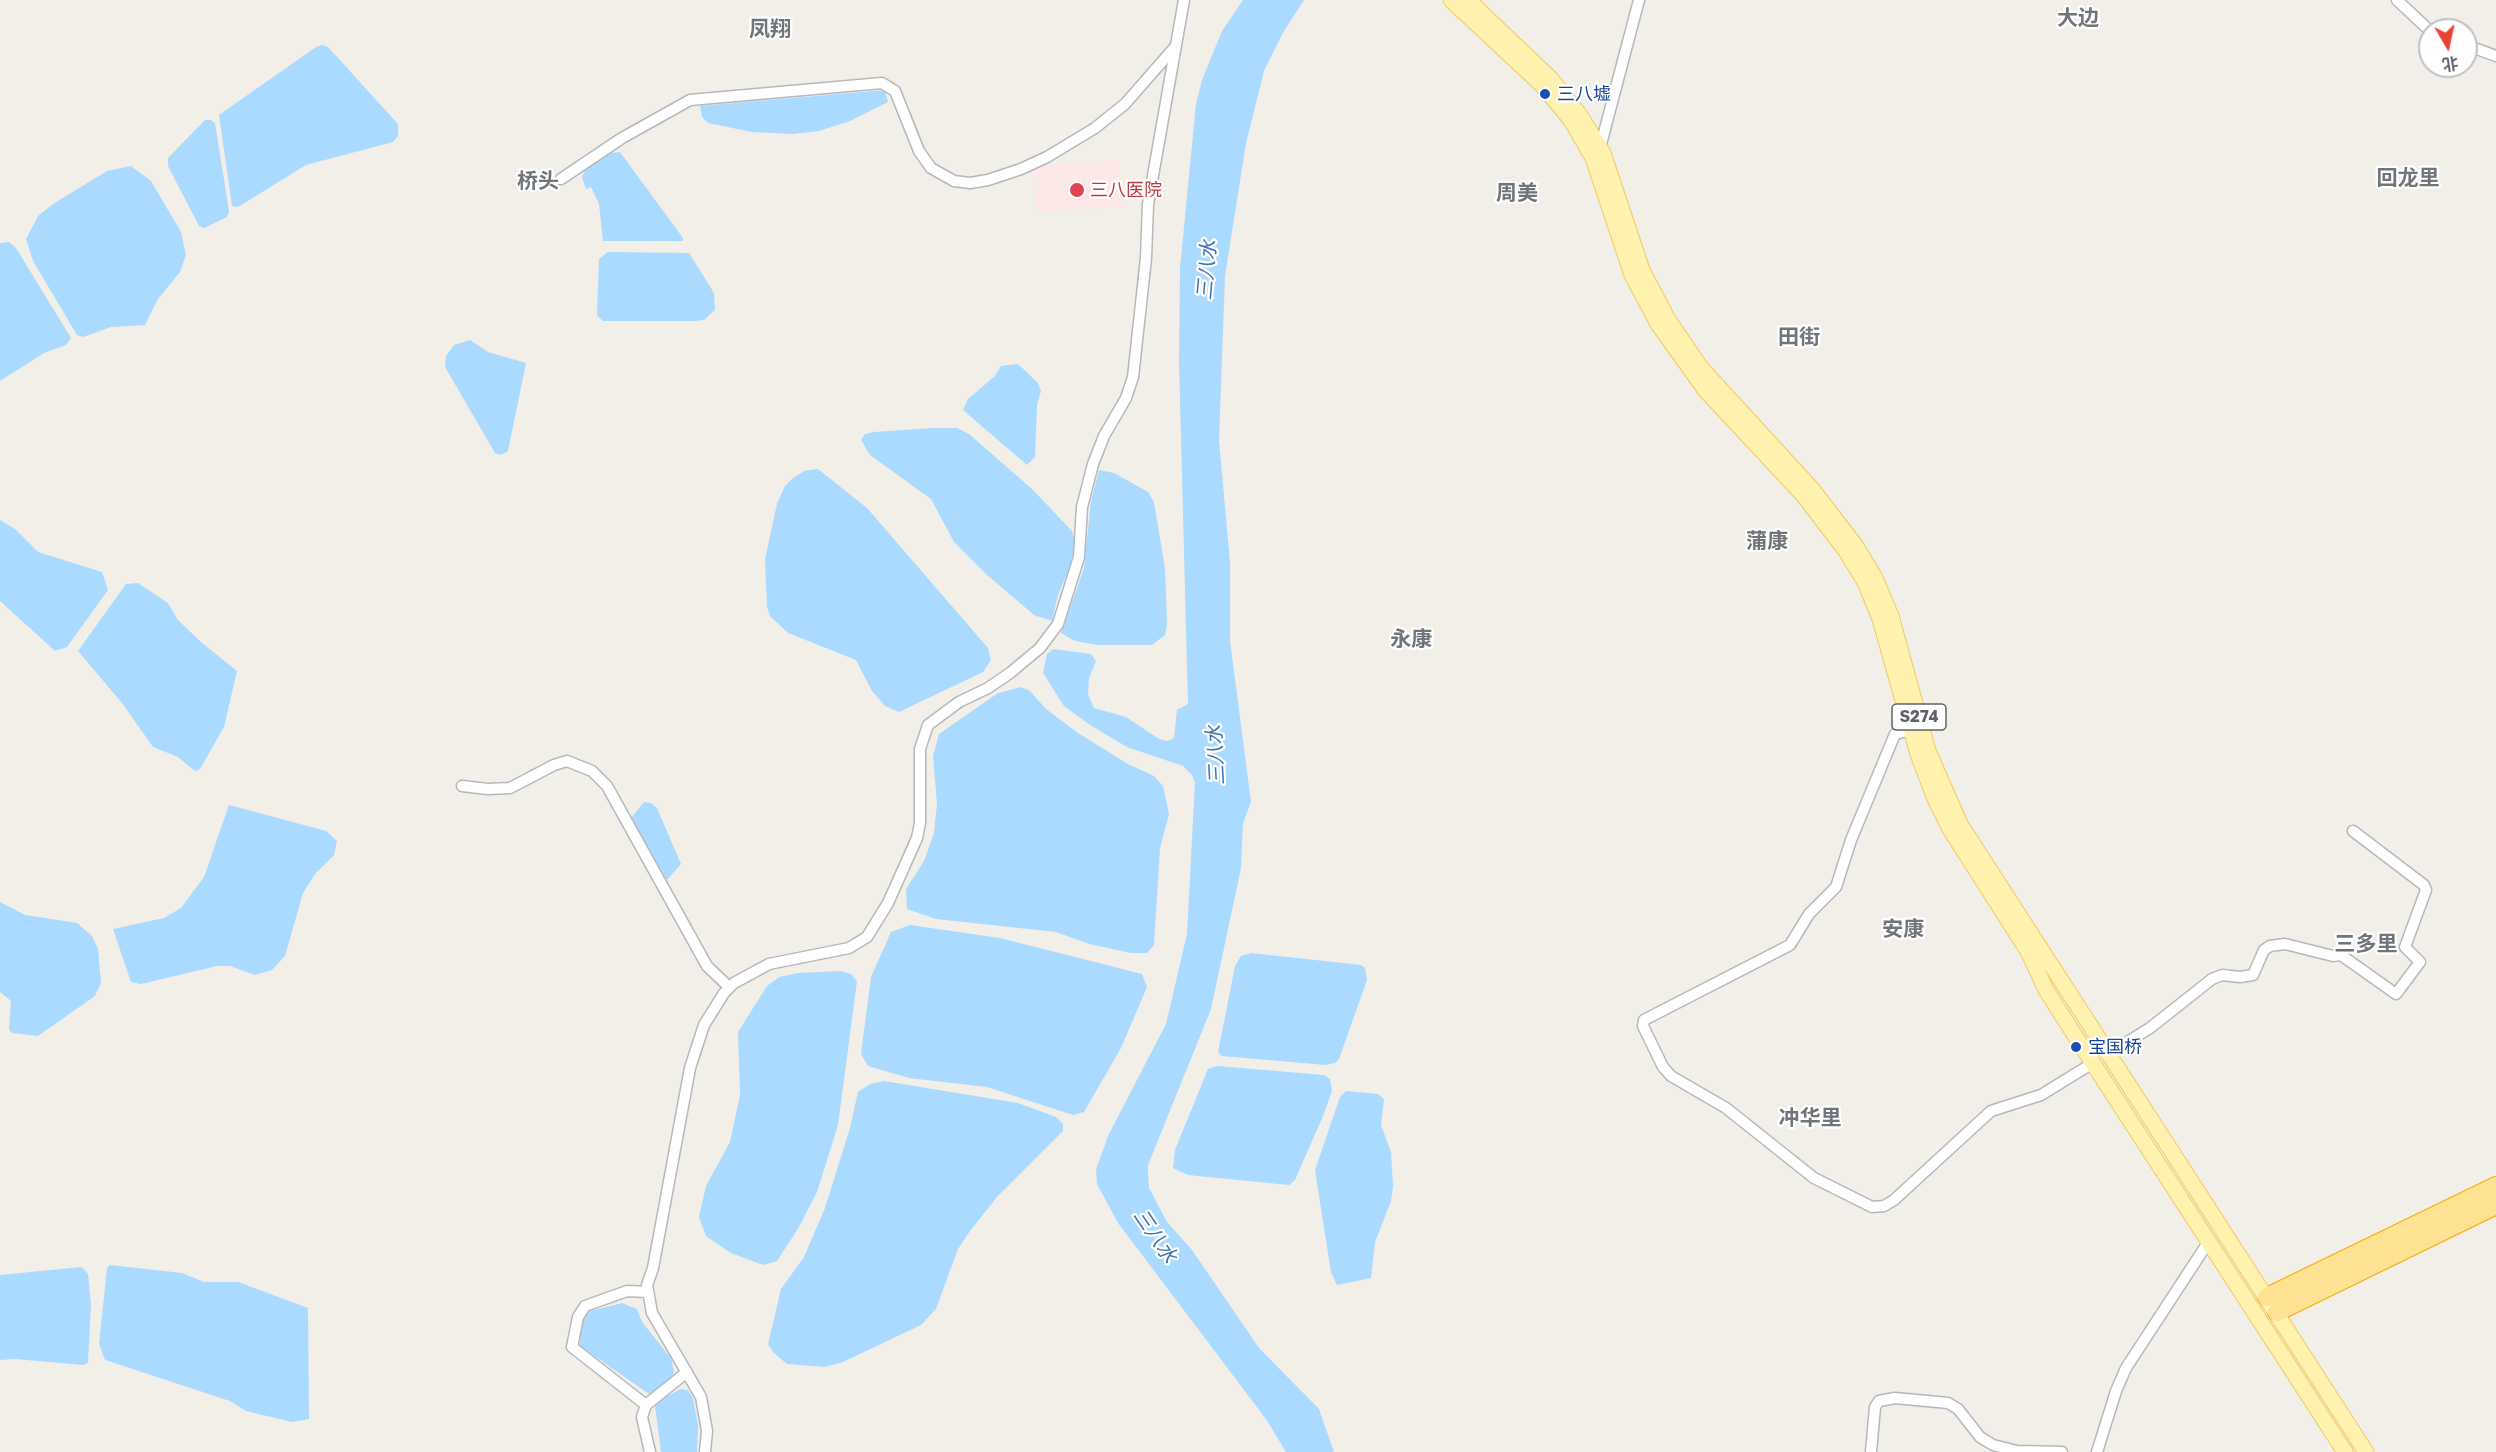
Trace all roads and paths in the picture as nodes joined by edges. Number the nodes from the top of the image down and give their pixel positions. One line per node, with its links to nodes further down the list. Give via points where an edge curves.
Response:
1 (1184, 0): 7 (street)
2 (1451, 0): 12 (main road, S274, via 1529,72 1571,120 1593,158 1632,275 1658,324 1706,391 1804,496 1846,551 1865,582 1880,619)
3 (1468, 0): 10 (main road, S274, via 1551,79)
4 (1639, 0): 10 (street)
5 (2397, 0): 6 (street)
6 (2418, 20)
7 (1174, 47): 11 (street, via 1125,104 1095,128 1047,157 988,180 954,181 931,168 919,151 895,91 882,83 690,100 622,138); 15 (street, via 1148,204 1133,377 1093,464 1082,507 1079,557 1058,624 1040,648 1018,667 928,725 920,749 917,838 888,903 867,937 849,948 769,964)
8 (2478, 49): 9 (street)
9 (2496, 56)
10 (1600, 148): 16 (main road, S274, via 1642,270 1667,318 1714,384 1830,512 1875,578 1899,641 1928,751 1945,795 1974,848)
11 (561, 179)
12 (1912, 730): 17 (main road, S274, via 1925,775 1950,829); 17 (street, via 1895,734 1836,887 1809,915 1790,945 1644,1020 1643,1026 1663,1067 1671,1076 1726,1108 1814,1178 1878,1207 1894,1200 1991,1111 2041,1095)
13 (462, 786): 15 (street, via 510,788 567,761 592,771 607,786 707,966)
14 (2353, 831): 16 (street, via 2427,890 2405,947 2420,962 2396,994 2341,955 2285,944 2270,946 2253,975 2222,975 2212,979 2150,1028)
15 (729, 987): 21 (street, via 704,1026 690,1068)
16 (2109, 1054): 17 (main road); 22 (main road, S274)
17 (2093, 1063): 20 (main road, S274)
18 (2496, 1186): 22 (highway)
19 (2496, 1205): 22 (highway)
20 (2209, 1241): 29 (street, via 2126,1368); 30 (main road, S274)
21 (648, 1292): 23 (street, via 652,1313); 24 (street, via 627,1292 585,1306 578,1317 572,1347)
22 (2272, 1304): 31 (main road, S274)
23 (687, 1372): 24 (street); 26 (street, via 702,1404 707,1431)
24 (646, 1405): 25 (street, via 642,1417)
25 (650, 1452)
26 (705, 1452)
27 (1871, 1452): 28 (street, via 1875,1407 1879,1401 1894,1398 1948,1403 1958,1409 1980,1437 1993,1445 2017,1451)
28 (2062, 1452)
29 (2097, 1452)
30 (2345, 1452)
31 (2366, 1452)

